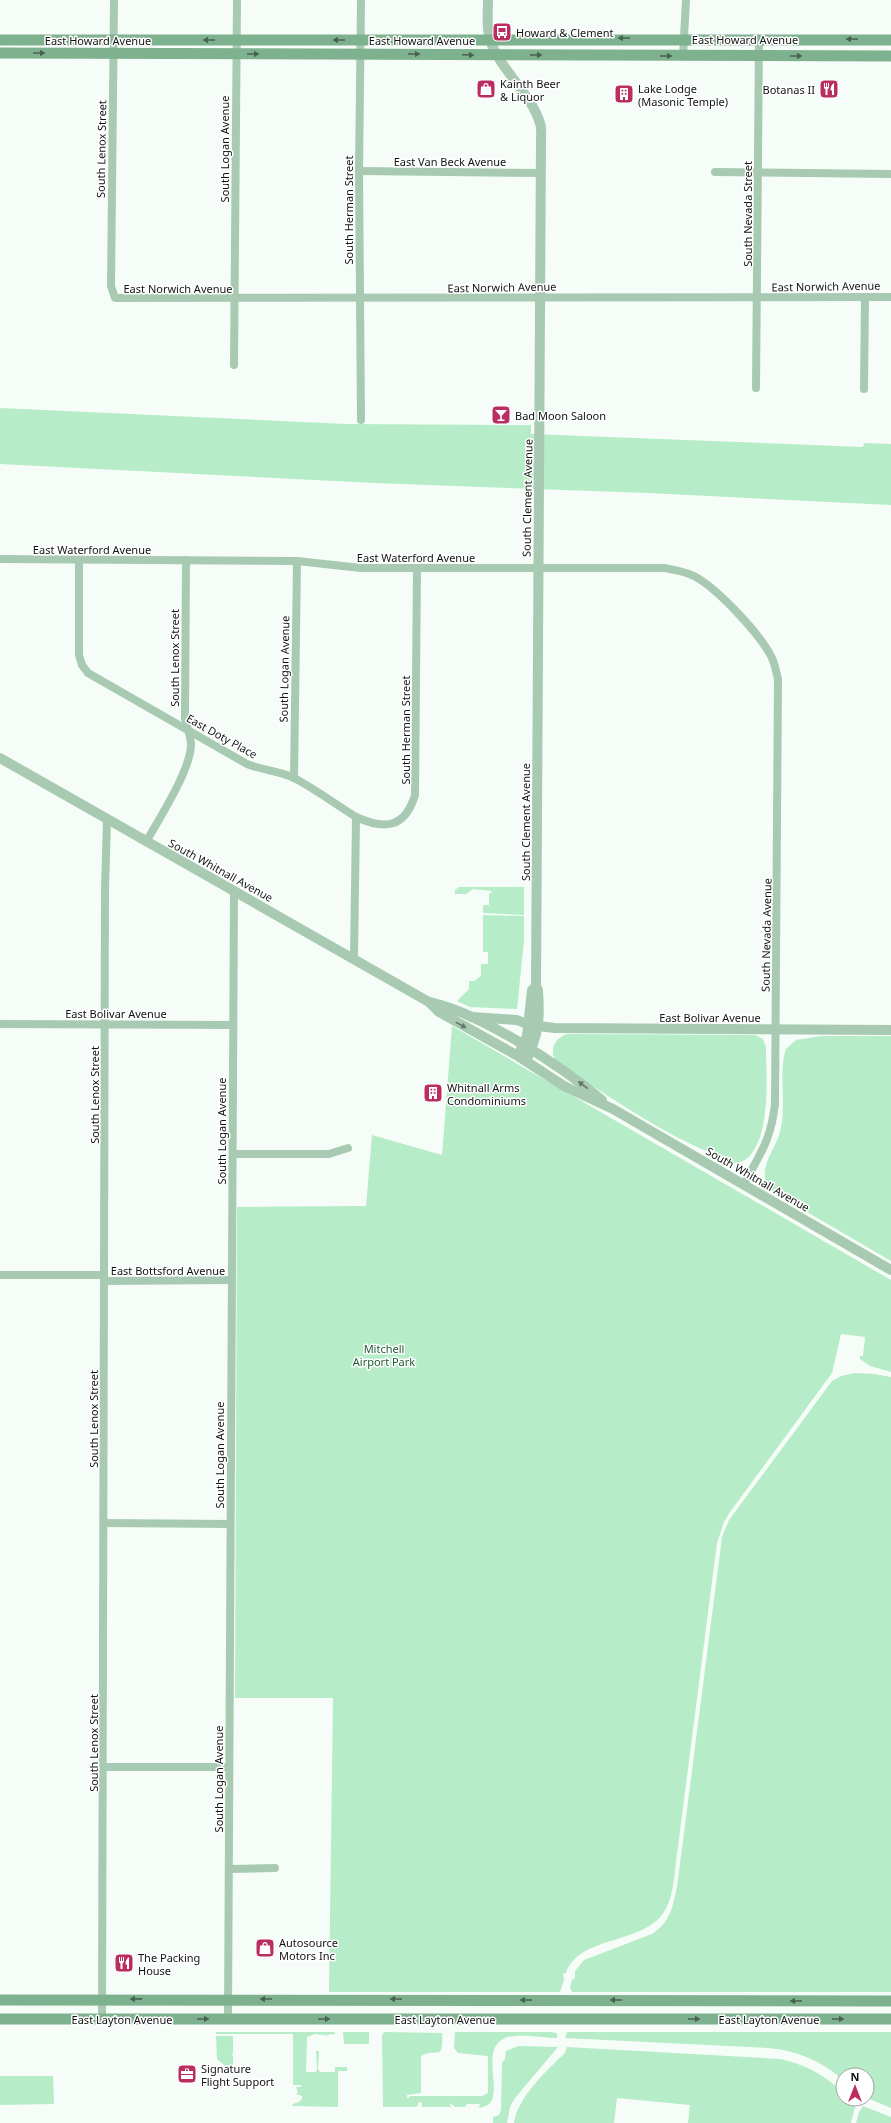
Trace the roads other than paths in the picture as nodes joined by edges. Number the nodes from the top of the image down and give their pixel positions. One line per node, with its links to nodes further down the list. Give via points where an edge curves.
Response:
1 (114, 0): 10 (street, South Lenox Street)
2 (237, 0): 11 (street, South Logan Avenue)
3 (361, 0): 12 (street, South Herman Street)
4 (488, 0): 6 (street, South Clement Avenue)
5 (686, 0): 7 (street)
6 (490, 39): 7 (main road, East Howard Avenue, one-way to 6); 12 (main road, East Howard Avenue); 19 (street, South Clement Avenue)
7 (683, 39): 8 (main road, East Howard Avenue); 20 (street)
8 (759, 39): 13 (main road, East Howard Avenue, one-way to 8); 21 (street, South Nevada Street)
9 (0, 40): 10 (main road, East Howard Avenue)
10 (113, 40): 11 (main road, East Howard Avenue, one-way to 10); 16 (street, South Lenox Street)
11 (236, 40): 12 (main road, East Howard Avenue, one-way to 11); 17 (street, South Logan Avenue)
12 (360, 40): 18 (street, South Herman Street)
13 (869, 40): 14 (main road, East Howard Avenue); 22 (main road)
14 (891, 40)
15 (0, 53): 16 (main road, East Howard Avenue, one-way to 16)
16 (113, 53): 17 (main road, East Howard Avenue); 29 (street, South Lenox Street, via 111,286)
17 (236, 54): 18 (main road, East Howard Avenue, one-way to 18); 31 (street, South Logan Avenue)
18 (360, 54): 19 (main road, East Howard Avenue, one-way to 19); 24 (street, South Herman Street)
19 (497, 55): 20 (main road, East Howard Avenue, one-way to 20); 26 (street, South Clement Avenue, via 535,110 541,125)
20 (683, 56): 21 (main road, East Howard Avenue)
21 (759, 56): 22 (main road, East Howard Avenue, one-way to 22); 27 (street, South Nevada Street)
22 (868, 56): 23 (main road, East Howard Avenue)
23 (891, 56)
24 (359, 171): 26 (street, East Van Beck Avenue); 35 (street, South Herman Street)
25 (715, 172): 27 (street)
26 (541, 173): 32 (street, South Clement Avenue)
27 (758, 174): 28 (street); 33 (street, South Nevada Street)
28 (891, 174)
29 (114, 297): 31 (street, East Norwich Avenue)
30 (891, 297): 34 (street, East Norwich Avenue)
31 (234, 298): 35 (street, East Norwich Avenue); 36 (street, South Logan Avenue)
32 (540, 298): 33 (street, East Norwich Avenue); 35 (street, East Norwich Avenue); 44 (street, South Clement Avenue)
33 (757, 298): 34 (street, East Norwich Avenue); 37 (street, South Nevada Street)
34 (865, 298): 38 (street)
35 (360, 299): 39 (street, South Herman Street)
36 (234, 365)
37 (756, 388)
38 (864, 389)
39 (361, 420)
40 (0, 559): 41 (street, East Waterford Avenue)
41 (79, 560): 42 (street, East Waterford Avenue); 47 (street, East Doty Place, via 79,655 82,665 88,673)
42 (186, 560): 43 (street, East Waterford Avenue); 47 (street, South Lenox Street, via 185,719)
43 (297, 561): 45 (street, East Waterford Avenue, via 348,568); 49 (street, South Logan Avenue)
44 (538, 567): 45 (street, East Waterford Avenue); 46 (street, East Waterford Avenue, via 664,568 696,577 718,594 758,635 772,657); 60 (street, South Clement Avenue, via 536,987 532,990)
45 (417, 568): 50 (street, South Herman Street, via 415,795 408,812 396,822 378,825)
46 (778, 680): 61 (street, South Nevada Avenue)
47 (188, 730): 49 (street, East Doty Place, via 248,764); 52 (street, South Lenox Street, via 191,742 186,767)
48 (0, 758): 51 (street, South Whitnall Avenue)
49 (294, 778): 50 (street, East Doty Place)
50 (356, 817): 54 (street)
51 (107, 819): 52 (street, South Whitnall Avenue); 58 (street, South Lenox Street)
52 (146, 842): 53 (street, South Whitnall Avenue)
53 (234, 892): 54 (street, South Whitnall Avenue); 59 (street, South Logan Avenue)
54 (354, 958): 55 (street, South Whitnall Avenue)
55 (429, 1002): 56 (street, South Whitnall Avenue); 64 (street, South Whitnall Avenue, one-way to 64, via 439,1012)
56 (471, 1017): 60 (street, East Bolivar Avenue, via 517,1020); 63 (street, South Whitnall Avenue)
57 (0, 1024): 58 (street, East Bolivar Avenue)
58 (105, 1025): 59 (street, East Bolivar Avenue); 71 (street, South Lenox Street)
59 (233, 1025): 67 (street, South Logan Avenue)
60 (534, 1025): 61 (street, East Bolivar Avenue, via 555,1028); 63 (street, South Clement Avenue, via 527,1036)
61 (776, 1029): 62 (street, East Bolivar Avenue); 68 (street, South Nevada Avenue, via 773,1124 768,1140)
62 (891, 1030)
63 (527, 1048): 64 (street, South Clement Avenue); 65 (street, South Whitnall Avenue, one-way to 63, via 582,1084)
64 (522, 1059): 65 (street, South Whitnall Avenue, via 564,1086)
65 (613, 1109): 68 (street, South Whitnall Avenue)
66 (348, 1148): 67 (street, via 329,1154)
67 (233, 1154): 72 (street, South Logan Avenue)
68 (744, 1184): 69 (street, South Whitnall Avenue)
69 (891, 1270)
70 (0, 1275): 71 (street, East Bottsford Avenue)
71 (104, 1278): 72 (street, East Bottsford Avenue); 73 (street, South Lenox Street)
72 (231, 1280): 74 (street, South Logan Avenue)
73 (104, 1523): 74 (street); 75 (street, South Lenox Street)
74 (230, 1524): 76 (street, South Logan Avenue)
75 (104, 1767): 76 (street); 79 (street, South Lenox Street)
76 (229, 1767): 78 (street, South Logan Avenue)
77 (276, 1868): 78 (street)
78 (229, 1869): 80 (street, South Logan Avenue)
79 (102, 1999): 80 (main road, East Layton Avenue, one-way to 79); 81 (main road, East Layton Avenue); 86 (street, South Lenox Street)
80 (229, 1999): 82 (main road, East Layton Avenue, one-way to 80); 84 (street, South Logan Avenue)
81 (0, 2000)
82 (891, 2001)
83 (0, 2019): 86 (main road, East Layton Avenue)
84 (228, 2019): 85 (main road, East Layton Avenue, one-way to 85); 86 (main road, East Layton Avenue, one-way to 84)
85 (891, 2019)
86 (102, 2020)

